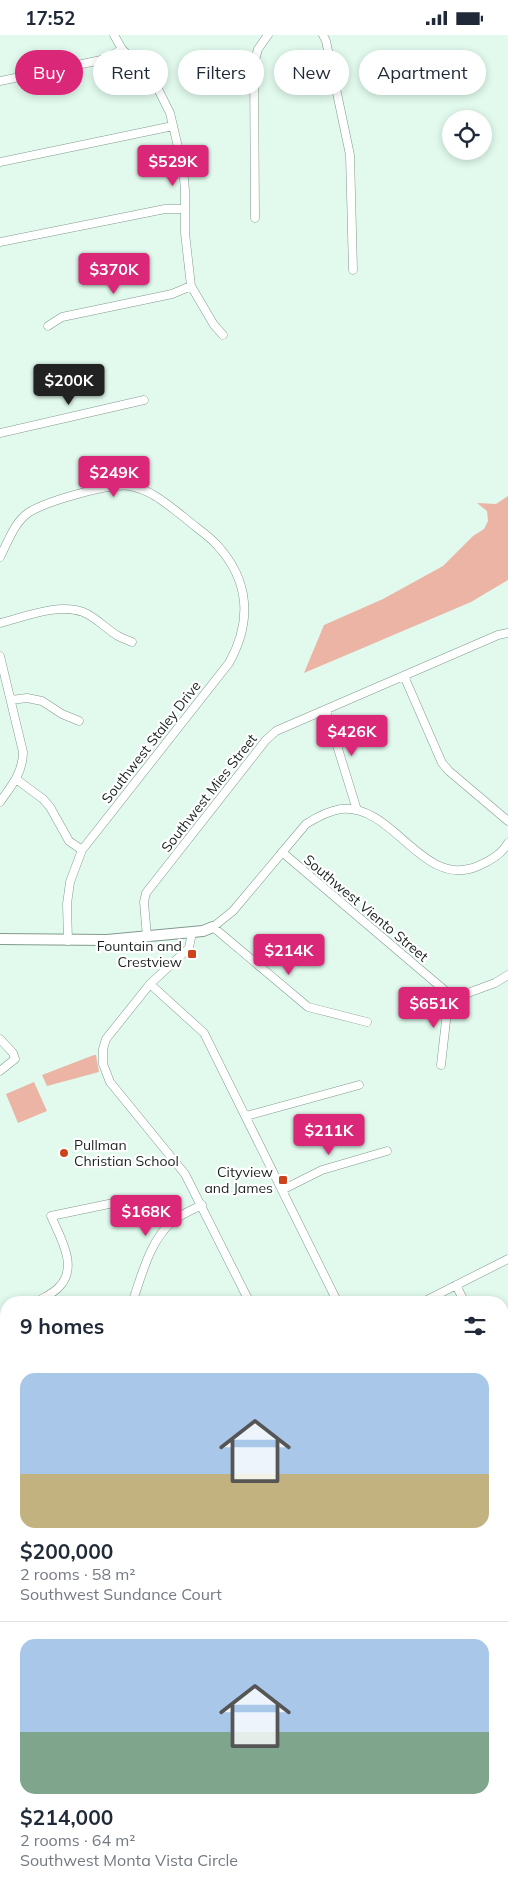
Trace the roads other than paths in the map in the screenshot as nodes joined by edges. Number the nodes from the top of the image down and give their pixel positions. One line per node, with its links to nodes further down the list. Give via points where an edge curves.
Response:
1 (114, 35): 4 (street)
2 (268, 35): 9 (street, via 258,49 254,64)
3 (323, 35): 11 (street, via 350,155)
4 (122, 49): 5 (street, via 106,59); 6 (street, via 155,83)
5 (0, 81)
6 (173, 126): 7 (street); 8 (street, via 183,168)
7 (0, 162)
8 (184, 209): 10 (street, via 165,209); 12 (street)
9 (255, 218)
10 (0, 242)
11 (353, 270)
12 (191, 286): 13 (street, via 172,294 62,317); 14 (street)
13 (48, 325)
14 (223, 335)
15 (144, 400): 16 (street)
16 (0, 433)
17 (0, 557): 31 (street, Southwest Staley Drive, via 16,526 28,514 46,505 107,487 128,486 148,491 216,544 228,560 243,595 242,632 229,663)
18 (0, 623): 20 (street, via 68,609 83,612)
19 (508, 633): 22 (street, Southwest Mies Street)
20 (132, 642)
21 (0, 656): 23 (street)
22 (404, 676): 24 (street, Southwest Mies Street); 29 (street, via 442,763)
23 (11, 700): 25 (street, via 27,698 42,701); 26 (street, via 23,752 21,770)
24 (326, 710): 28 (street); 35 (street, Southwest Mies Street, via 276,731 266,740 146,893)
25 (79, 721)
26 (16, 779): 27 (street); 31 (street, via 43,799 69,841)
27 (0, 802)
28 (357, 810): 30 (street, via 375,818 434,865 452,870 472,869 491,861); 32 (street, via 341,809 322,814 306,824)
29 (508, 821)
30 (508, 843)
31 (82, 851): 37 (street, Southwest Staley Drive, via 70,882)
32 (282, 852): 33 (street, via 233,911); 40 (street, Southwest Viento Street)
33 (213, 927): 34 (street); 41 (street, via 308,1007)
34 (192, 932): 35 (street); 39 (street, via 189,949)
35 (147, 937): 37 (street)
36 (0, 939): 37 (street)
37 (68, 941)
38 (508, 975): 40 (street, via 457,997)
39 (150, 984): 46 (street, via 204,1033); 50 (street, via 106,1039 102,1049 103,1064 110,1082 185,1174)
40 (449, 994): 43 (street)
41 (367, 1022)
42 (0, 1039): 44 (street, via 13,1053 14,1059)
43 (441, 1065)
44 (0, 1071)
45 (358, 1085): 46 (street)
46 (246, 1116): 48 (street)
47 (387, 1151): 48 (street, via 322,1170)
48 (282, 1190): 56 (street)
49 (133, 1202): 53 (street, via 128,1200 51,1216 67,1252 66,1277 58,1288)
50 (202, 1205): 54 (street, via 174,1220 162,1232); 55 (street)
51 (508, 1259): 52 (street)
52 (456, 1285): 57 (street); 58 (street)
53 (46, 1296)
54 (135, 1296)
55 (247, 1296)
56 (335, 1296)
57 (435, 1296)
58 (462, 1296)

